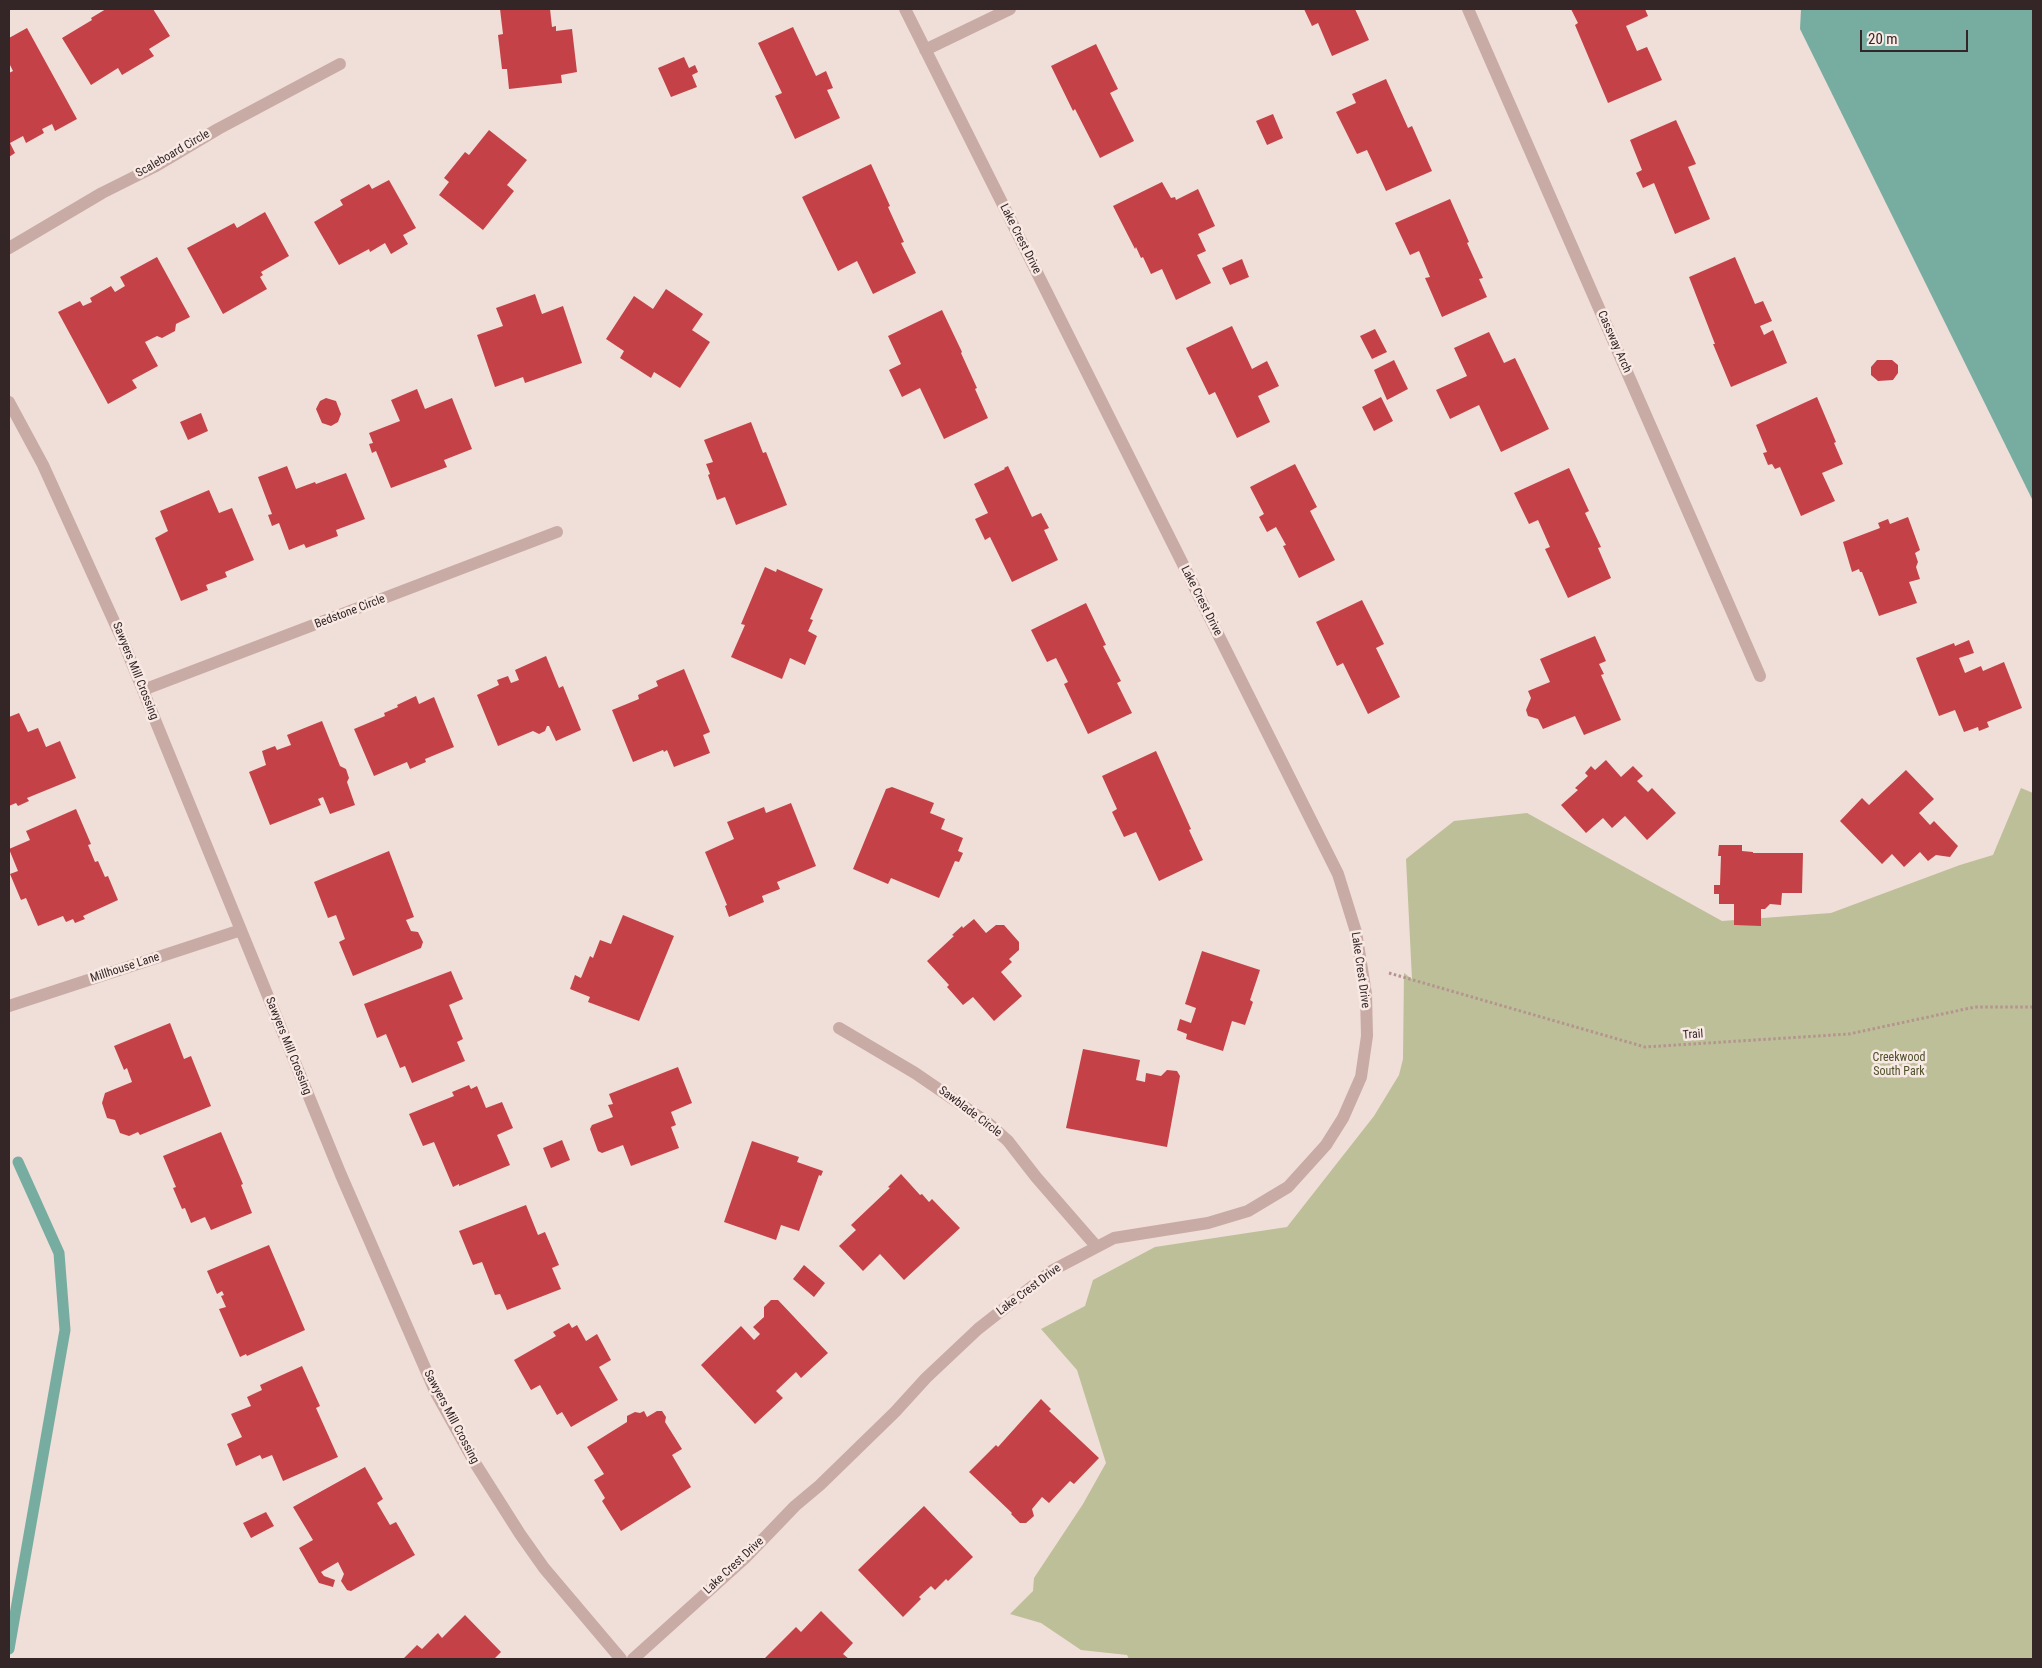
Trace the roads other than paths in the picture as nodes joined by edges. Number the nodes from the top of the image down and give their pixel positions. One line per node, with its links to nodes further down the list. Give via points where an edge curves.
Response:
1 (905, 9): 4 (street, Lake Crest Drive)
2 (1010, 9): 4 (street)
3 (1468, 9): 9 (street, Cassway Arch)
4 (925, 50): 14 (street, Lake Crest Drive, via 1338,874 1356,932 1362,965 1367,1036 1361,1077 1343,1118 1326,1145 1288,1187 1248,1210 1208,1223 1114,1238)
5 (340, 64): 6 (street, Scaleboard Circle, via 218,128)
6 (9, 248)
7 (9, 402): 10 (street, Sawyers Mill Crossing, via 43,465)
8 (557, 532): 10 (street, Bedstone Circle)
9 (1760, 676)
10 (143, 690): 11 (street, Sawyers Mill Crossing)
11 (240, 930): 12 (street, Millhouse Lane); 15 (street, Sawyers Mill Crossing, via 435,1392 520,1534 544,1568)
12 (9, 1006)
13 (839, 1028): 14 (street, Sawblade Circle, via 915,1073 988,1123 1008,1141)
14 (1096, 1246): 16 (street, Lake Crest Drive, via 1053,1270 978,1329 745,1558)
15 (621, 1659)
16 (633, 1659)

